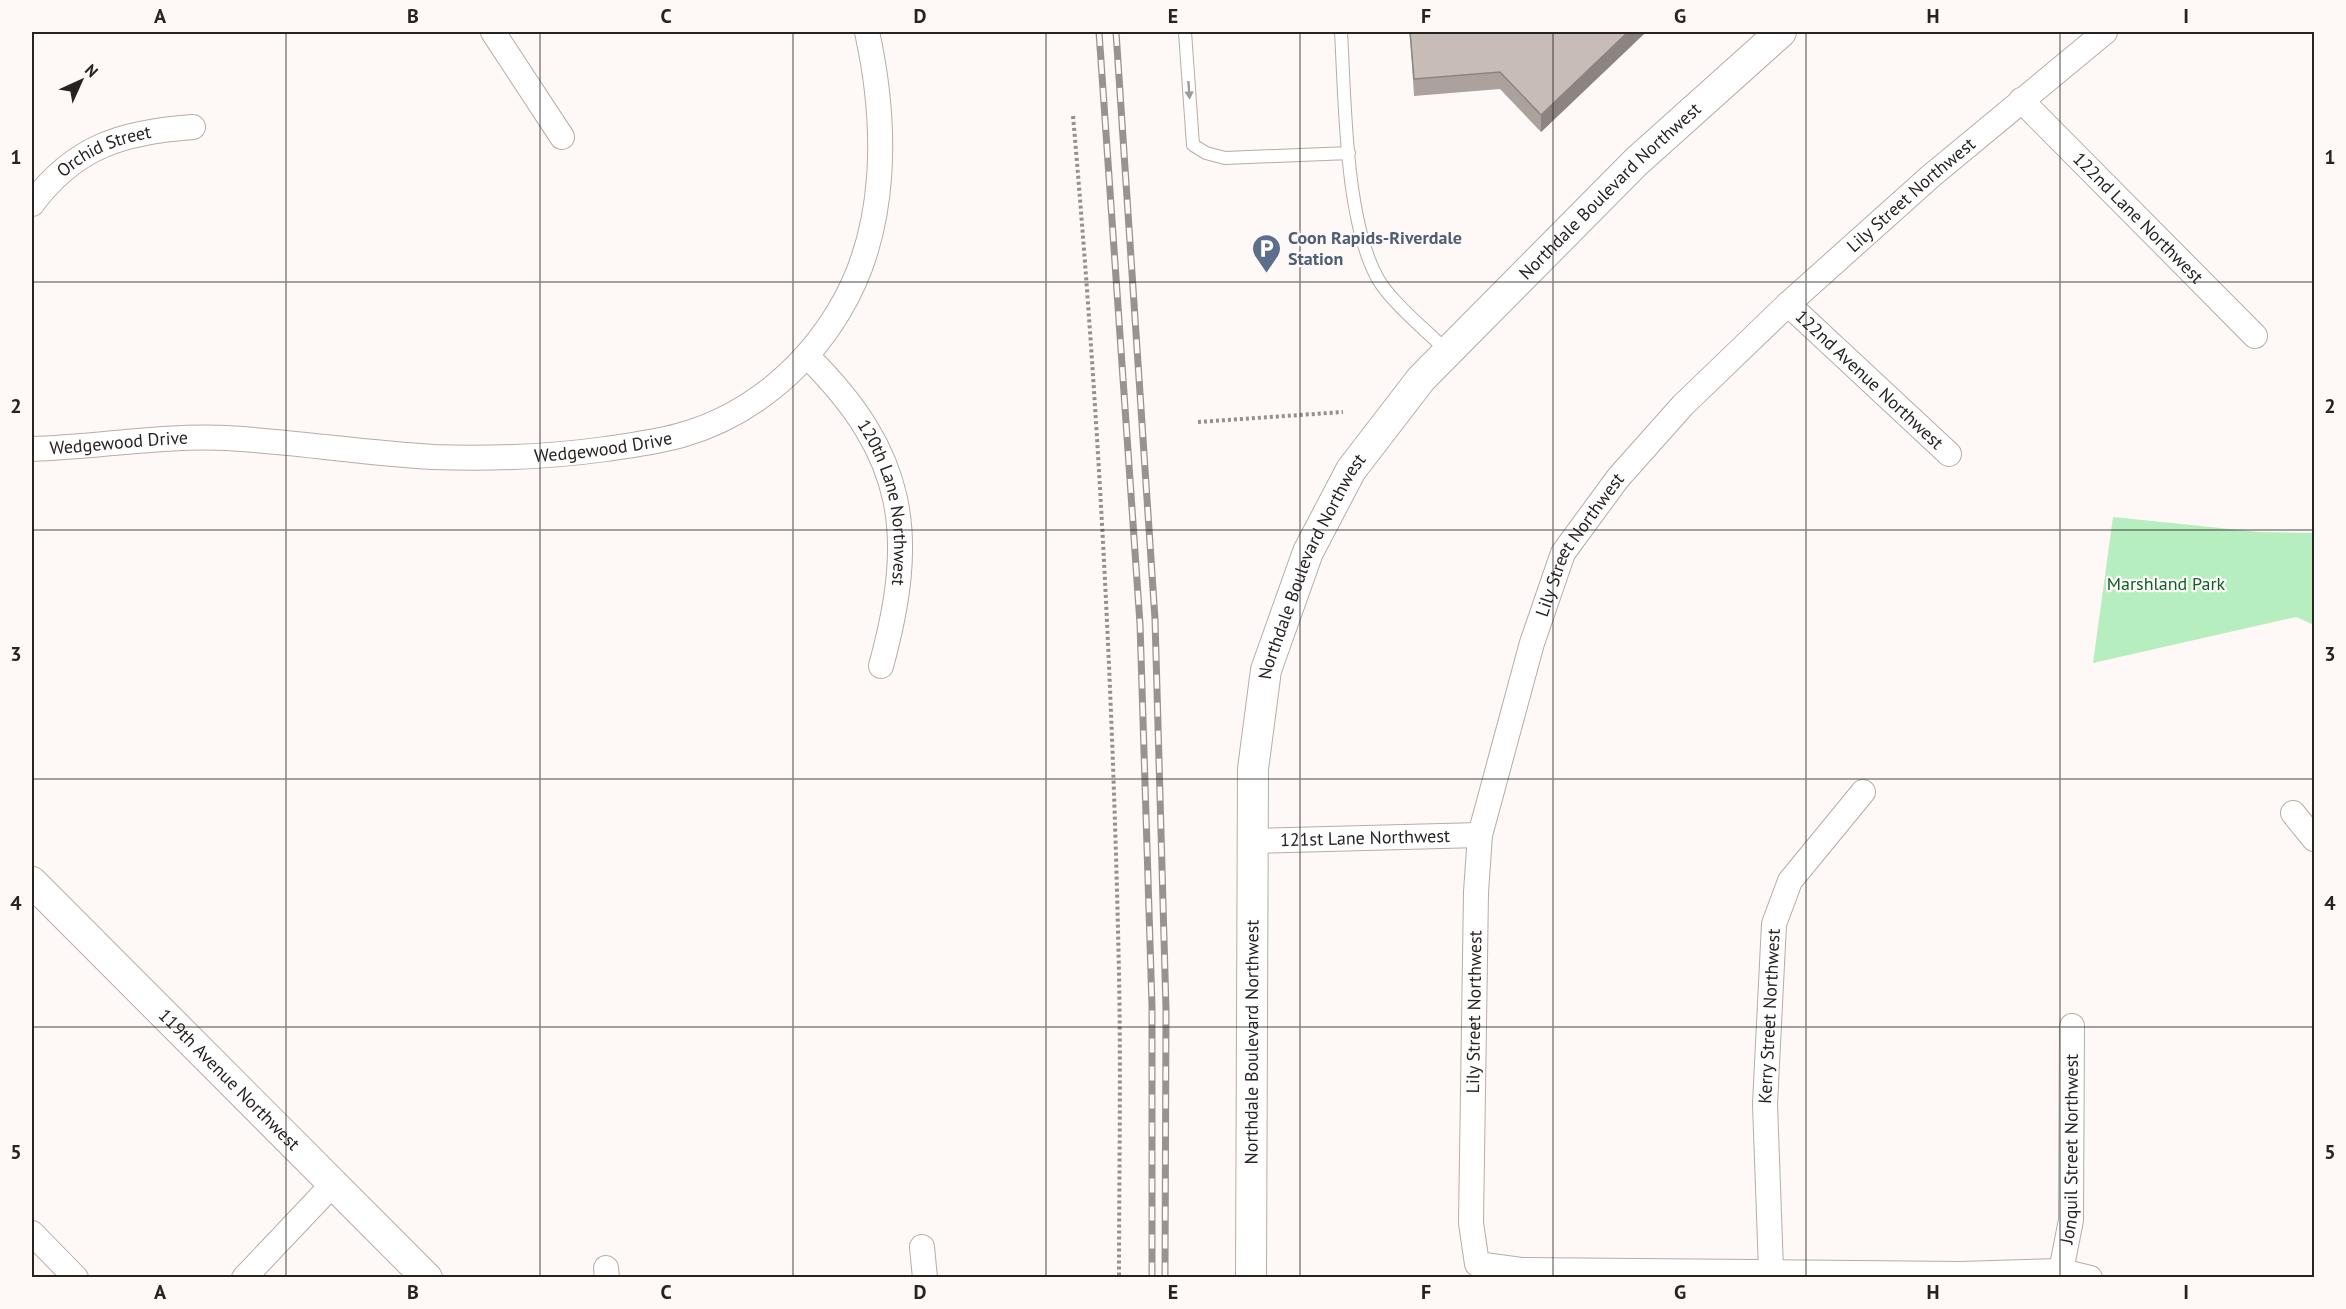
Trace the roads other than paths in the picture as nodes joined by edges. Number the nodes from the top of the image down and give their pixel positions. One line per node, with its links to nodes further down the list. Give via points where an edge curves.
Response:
1 (493, 32): 9 (street)
2 (867, 32): 15 (street, Wedgewood Drive, via 880,159 872,231 845,302)
3 (1185, 32): 10 (lane, one-way to 10, via 1193,146 1225,158)
4 (1341, 32): 10 (lane)
5 (1781, 32): 14 (street, Northdale Boulevard Northwest, via 1636,162)
6 (2105, 32): 7 (street, Lily Street Northwest)
7 (2021, 100): 12 (street, Lily Street Northwest); 13 (street, 122nd Lane Northwest)
8 (193, 127): 11 (street, Orchid Street, via 151,130 92,149 60,171)
9 (562, 137)
10 (1349, 153): 14 (lane, via 1361,241 1379,280)
11 (32, 204)
12 (1788, 304): 17 (street, 122nd Avenue Northwest); 21 (street, Lily Street Northwest, via 1683,405 1618,478 1563,553 1532,643)
13 (2255, 336)
14 (1448, 352): 23 (street, Northdale Boulevard Northwest, via 1421,379 1351,470 1308,552 1266,670 1253,769)
15 (808, 357): 16 (street, Wedgewood Drive, via 781,381 718,421 687,434 598,450 475,458 183,437); 18 (street, 120th Lane Northwest, via 852,405 868,429 896,496 901,561 893,621)
16 (32, 449)
17 (1949, 454)
18 (881, 666)
19 (1863, 792): 29 (street, Kerry Street Northwest, via 1791,881 1774,924 1765,1104)
20 (2293, 813): 22 (street)
21 (1480, 835): 23 (street, 121st Lane Northwest); 29 (street, Lily Street Northwest, via 1472,1223 1477,1264 1521,1270)
22 (2314, 839)
23 (1251, 841): 35 (street, Northdale Boulevard Northwest)
24 (32, 882): 26 (street, 119th Avenue Northwest)
25 (2072, 1026): 30 (street, Jonquil Street Northwest, via 2071,1220)
26 (333, 1184): 32 (street); 33 (street, 119th Avenue Northwest)
27 (32, 1233): 31 (street)
28 (922, 1247): 34 (street)
29 (1771, 1270): 30 (street, via 1960,1274)
30 (2061, 1271): 36 (street)
31 (76, 1278)
32 (244, 1278)
33 (427, 1278)
34 (925, 1278)
35 (1251, 1278)
36 (2090, 1278)

